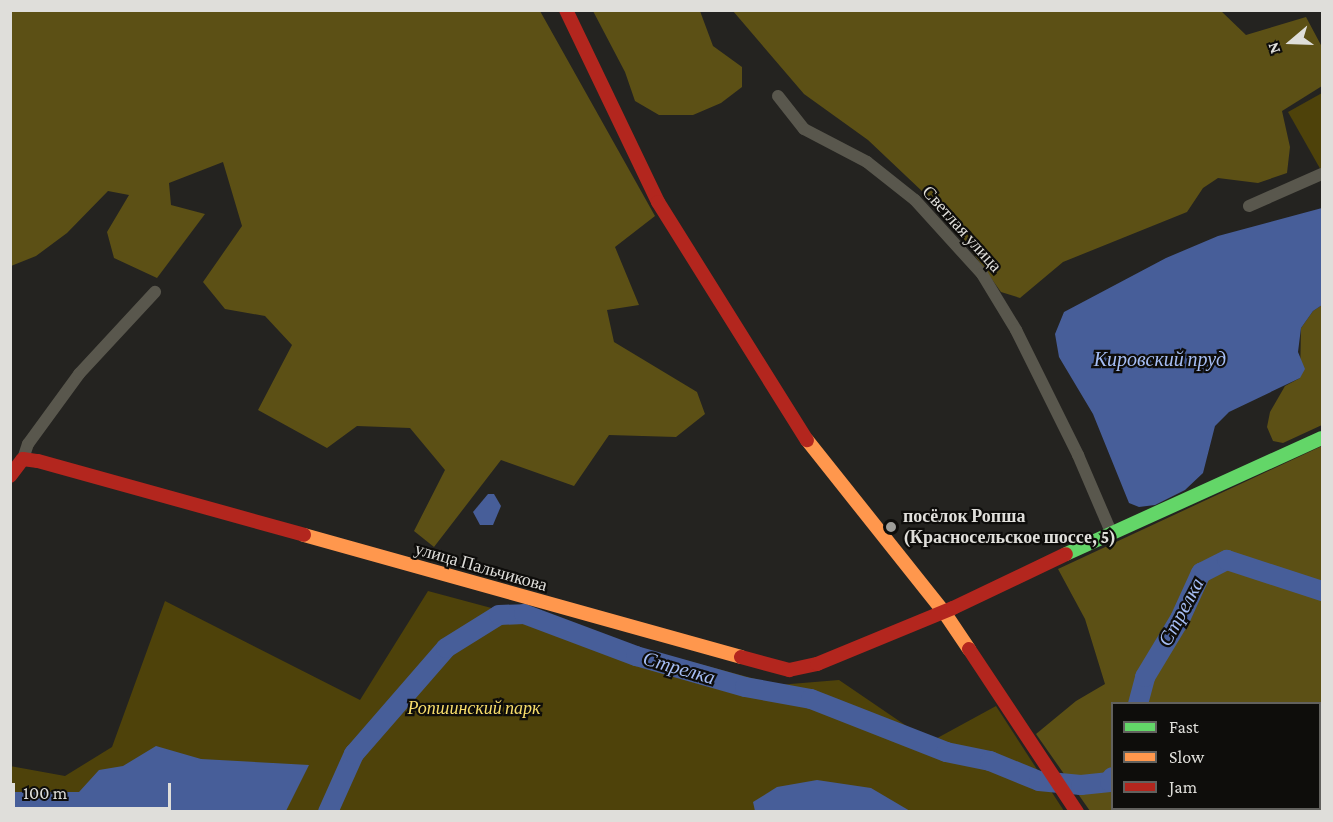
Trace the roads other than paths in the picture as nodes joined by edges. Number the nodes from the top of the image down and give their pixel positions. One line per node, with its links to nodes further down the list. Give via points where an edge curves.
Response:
1 (566, 10): 10 (street, via 658,202 778,399 827,468)
2 (778, 96): 9 (street, Светлая улица, via 804,129 867,162 915,200 982,274 1016,330)
3 (1323, 174): 4 (street)
4 (1249, 206)
5 (155, 292): 7 (street, via 79,374 28,444)
6 (1323, 438): 9 (street, улица Пальчикова)
7 (23, 459): 8 (street); 10 (street, улица Пальчикова, via 789,670 802,669)
8 (10, 476)
9 (1111, 532): 10 (street, улица Пальчикова)
10 (944, 612): 11 (street)
11 (1077, 812)

